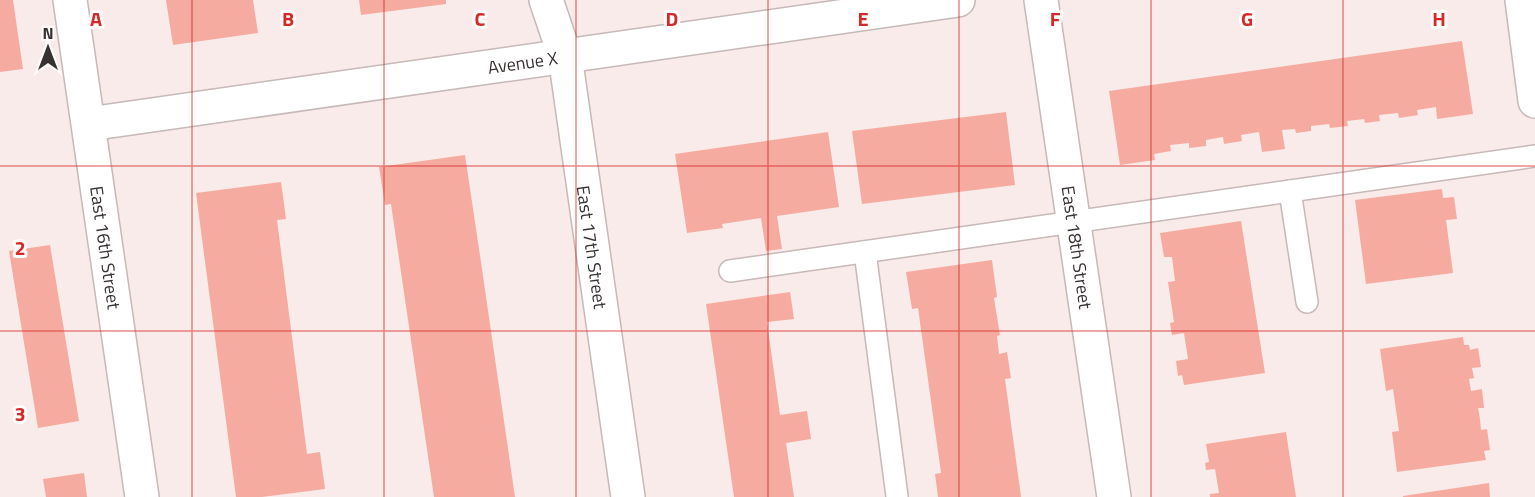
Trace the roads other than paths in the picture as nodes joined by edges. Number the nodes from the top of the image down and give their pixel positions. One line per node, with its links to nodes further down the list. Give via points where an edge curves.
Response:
1 (70, 0): 8 (street, East 16th Street)
2 (546, 0): 6 (street, East 17th Street)
3 (958, 0): 6 (street, Avenue X)
4 (1041, 0): 11 (street, East 18th Street)
5 (1522, 0): 7 (street)
6 (565, 56): 8 (street, Avenue X); 17 (street, East 17th Street)
7 (1535, 101)
8 (88, 124): 16 (street, East 16th Street)
9 (1535, 156): 10 (lane)
10 (1290, 191): 11 (lane); 14 (lane)
11 (1074, 222): 12 (lane); 18 (street, East 18th Street)
12 (865, 252): 13 (lane); 15 (lane)
13 (730, 271)
14 (1307, 302)
15 (897, 496)
16 (142, 497)
17 (628, 497)
18 (1114, 497)

